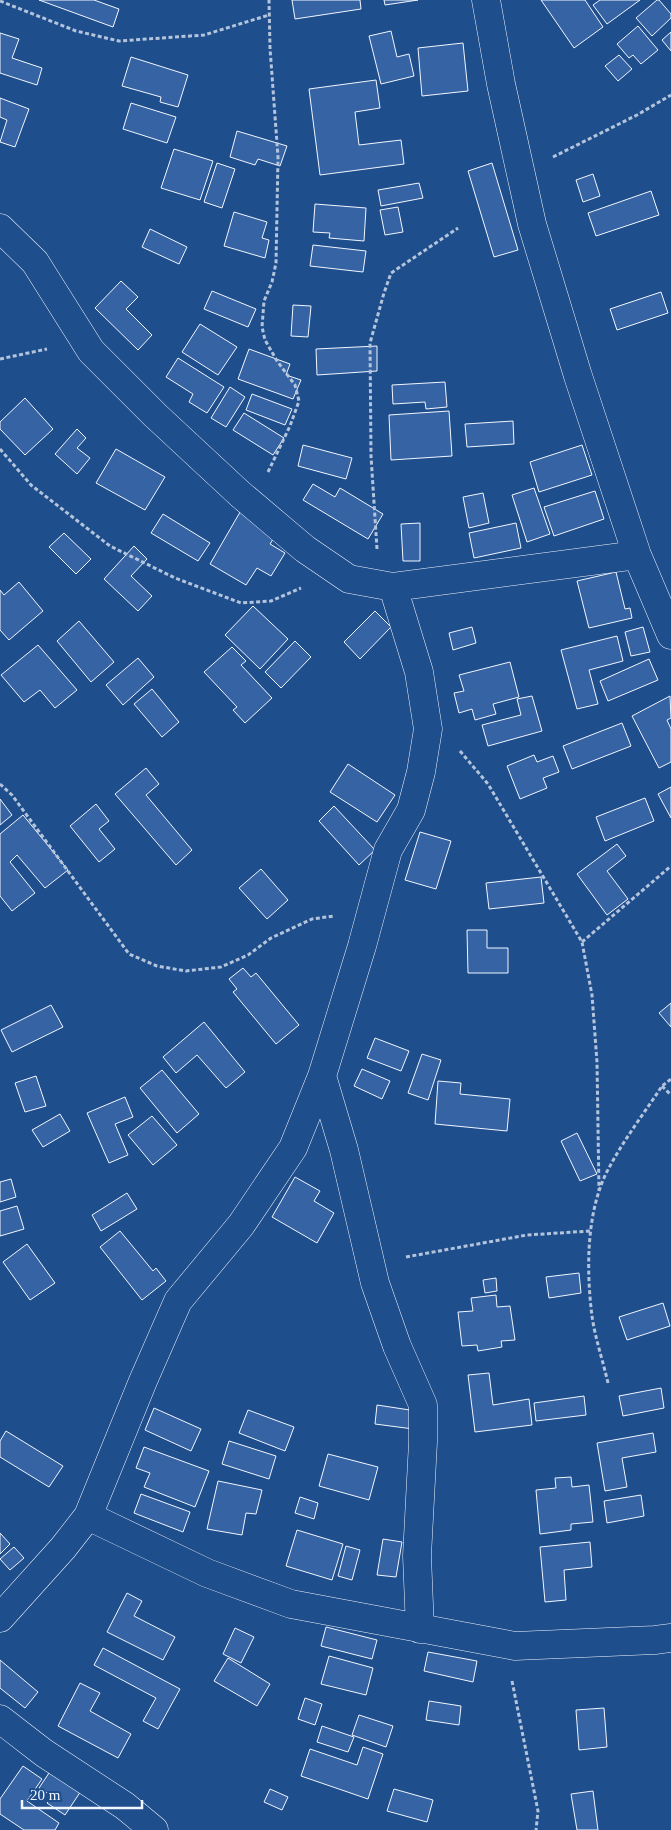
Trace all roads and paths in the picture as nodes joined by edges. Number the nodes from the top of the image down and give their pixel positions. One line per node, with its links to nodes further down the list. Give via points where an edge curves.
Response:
1 (269, 0): 4 (path)
2 (486, 0): 6 (street)
3 (0, 1): 4 (path, via 76,31 119,41 204,36)
4 (269, 15): 12 (path, via 278,157 276,263 264,301 262,326 265,340 295,385 299,401)
5 (671, 95): 6 (path)
6 (521, 173): 13 (street, via 532,224 578,376)
7 (0, 228): 9 (street, via 35,262)
8 (458, 228): 15 (path, via 392,272 370,343 371,456 377,544)
9 (84, 341): 10 (path); 12 (street, via 155,415)
10 (0, 359)
11 (0, 449): 14 (path, via 31,485 110,546 175,578 241,603 271,601)
12 (252, 504): 14 (street, via 305,549)
13 (637, 555): 15 (street); 16 (street)
14 (338, 571): 15 (street, via 349,579)
15 (385, 586): 17 (street, via 419,672)
16 (671, 635)
17 (425, 712): 20 (street, via 428,729 411,810 388,850); 21 (path, via 488,784)
18 (0, 784): 20 (path, via 12,795 128,954 157,966 186,971 221,967 312,919)
19 (671, 866): 21 (path)
20 (372, 910): 22 (street)
21 (582, 942): 26 (path, via 592,995 597,1062)
22 (322, 1076): 28 (street, via 344,1150); 30 (street, via 293,1148 241,1225 178,1301)
23 (671, 1079): 24 (path)
24 (662, 1086): 25 (path); 26 (path, via 609,1166)
25 (671, 1095)
26 (599, 1190): 27 (path)
27 (590, 1231): 28 (path, via 527,1235); 29 (path, via 588,1270 592,1317)
28 (370, 1264): 32 (street, via 397,1346 422,1405 417,1556)
29 (608, 1383)
30 (88, 1516): 31 (street); 32 (street, via 207,1573 291,1604)
31 (0, 1618)
32 (420, 1629): 34 (street)
33 (671, 1638): 34 (street)
34 (504, 1644): 37 (path, via 538,1811)
35 (0, 1718): 36 (street)
36 (154, 1830)
37 (536, 1830)

